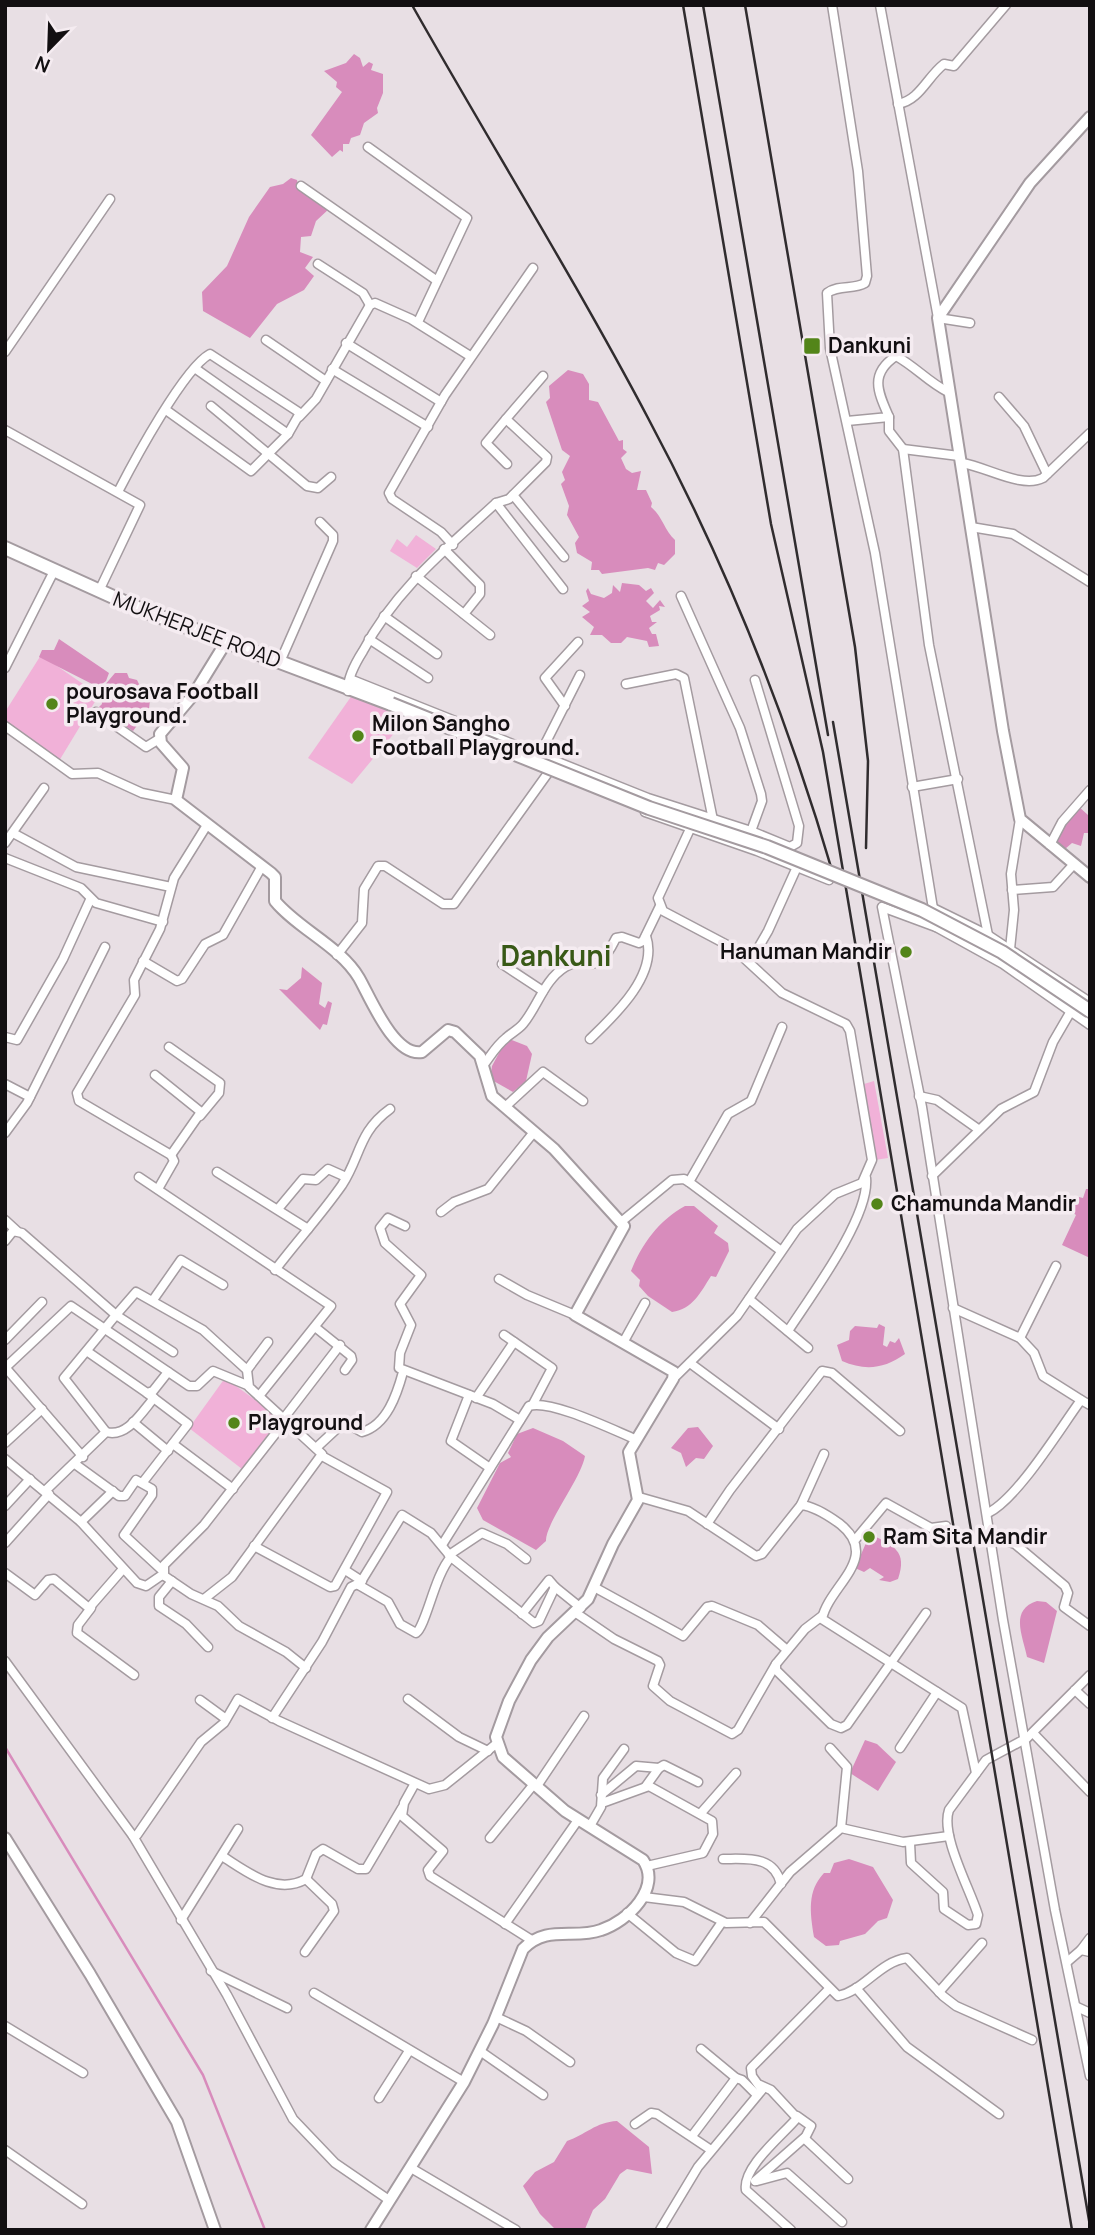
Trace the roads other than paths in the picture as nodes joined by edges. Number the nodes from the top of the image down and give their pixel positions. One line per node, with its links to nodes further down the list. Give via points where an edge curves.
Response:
1 (832, 5): 32 (street, via 858,171 867,276 865,284 830,290 826,299)
2 (880, 5): 4 (street)
3 (1006, 5): 4 (street, via 954,65 944,64 908,102)
4 (898, 104): 13 (street)
5 (1090, 117): 13 (street, via 1030,183)
6 (368, 147): 11 (street, via 467,218)
7 (301, 187): 11 (street)
8 (110, 199): 18 (street)
9 (318, 264): 12 (street, via 363,293)
10 (533, 268): 19 (street)
11 (436, 280): 14 (street)
12 (370, 305): 14 (street, via 375,303); 17 (street)
13 (938, 318): 15 (street); 24 (street)
14 (418, 322): 19 (street)
15 (970, 323)
16 (266, 340): 23 (street)
17 (346, 343): 21 (street); 26 (street)
18 (5, 352)
19 (470, 356): 26 (street)
20 (196, 369): 28 (street); 29 (street, via 206,356 217,356 298,410); 36 (street)
21 (332, 369): 23 (street); 33 (street)
22 (543, 376): 31 (street)
23 (326, 381): 29 (street)
24 (948, 392): 30 (street, via 896,356 876,381); 39 (street)
25 (999, 397): 41 (street, via 1024,426)
26 (441, 402): 33 (street)
27 (211, 406): 38 (street)
28 (166, 410): 38 (street, via 248,470 255,470); 43 (street)
29 (299, 417): 36 (street)
30 (889, 417): 32 (street); 37 (street, via 889,432)
31 (506, 419): 40 (street, via 486,443); 44 (street, via 547,460)
32 (847, 421): 79 (street, via 875,553)
33 (428, 427): 48 (street, via 390,496)
34 (5, 430): 43 (street)
35 (1090, 433): 41 (street)
36 (288, 434): 38 (street)
37 (902, 449): 39 (street); 78 (street, via 929,646)
38 (268, 454): 42 (street, via 312,488)
39 (960, 460): 41 (street, via 1024,483 1034,483); 47 (street)
40 (507, 464)
41 (1047, 474)
42 (331, 477)
43 (119, 491): 56 (street, via 140,505)
44 (513, 495): 45 (street); 51 (street)
45 (496, 503): 48 (street); 55 (street)
46 (320, 522): 65 (street, via 333,541)
47 (971, 527): 54 (street, via 1013,534); 83 (street)
48 (453, 545): 50 (street)
49 (5, 548): 52 (main road, MUKHERJEE ROAD)
50 (444, 550): 53 (street); 58 (street, via 480,586 480,594)
51 (564, 557)
52 (54, 571): 56 (main road, MUKHERJEE ROAD); 66 (street)
53 (416, 576): 58 (street); 59 (street)
54 (1090, 583)
55 (563, 589)
56 (99, 591): 62 (main road, MUKHERJEE ROAD)
57 (681, 596): 87 (street, via 740,728 761,794)
58 (464, 614): 60 (street)
59 (384, 616): 61 (street); 64 (street)
60 (491, 635)
61 (369, 639): 68 (street); 70 (street)
62 (226, 642): 65 (main road, MUKHERJEE ROAD); 75 (street)
63 (578, 642): 72 (street, via 545,678)
64 (438, 654)
65 (280, 662): 70 (main road, MUKHERJEE ROAD)
66 (5, 668)
67 (580, 675): 72 (street)
68 (428, 678)
69 (755, 680): 87 (street, via 799,832 797,844 790,847)
70 (349, 684): 76 (street); 77 (street, via 354,695); 116 (main road, MUKHERJEE ROAD, bridge, via 649,808 766,847 922,911 1002,952)
71 (626, 684): 84 (street, via 676,674 684,678)
72 (565, 706): 76 (street)
73 (96, 712): 75 (street, via 146,747)
74 (5, 726): 82 (street, via 72,774 98,773 142,793)
75 (159, 739): 82 (street, via 183,768)
76 (540, 754): 84 (street)
77 (548, 773): 86 (street); 109 (street, via 454,904 443,904 385,866 378,866 363,889 362,923)
78 (958, 779): 79 (street); 105 (street)
79 (912, 787): 102 (street)
80 (44, 788): 88 (street)
81 (1090, 790): 90 (street, via 1062,822)
82 (176, 800): 85 (street)
83 (1020, 819): 90 (street); 99 (street)
84 (713, 820): 87 (street)
85 (207, 825): 94 (street); 98 (street)
86 (690, 829): 91 (street); 101 (street, via 658,898)
87 (751, 831): 91 (street)
88 (13, 833): 89 (street); 98 (street, via 76,867)
89 (5, 843)
90 (1050, 845): 93 (street)
91 (745, 847): 95 (street)
92 (5, 858): 100 (street, via 81,888)
93 (1074, 864): 96 (street); 99 (street, via 1053,887)
94 (262, 866): 109 (street, via 275,877 278,905); 110 (street, via 223,935 205,944 183,979 177,981)
95 (797, 867): 97 (street); 111 (street)
96 (1090, 877)
97 (829, 880)
98 (171, 887): 103 (street)
99 (1012, 890): 108 (street)
100 (90, 901): 103 (street); 119 (street, via 17,1040)
101 (660, 906): 106 (street); 111 (street)
102 (933, 908): 104 (street); 105 (street)
103 (163, 922): 110 (street)
104 (936, 927): 115 (street, via 1003,964); 125 (street, via 882,907)
105 (988, 935): 108 (street)
106 (646, 936): 113 (street, via 639,943 616,938 604,960 596,965 568,965); 120 (street, via 650,954 636,984)
107 (105, 947): 126 (street)
108 (1010, 949): 114 (street)
109 (337, 955): 122 (street, via 354,971 383,1024 410,1050 422,1052 446,1030 452,1030)
110 (143, 961): 134 (street, via 134,980 135,995 76,1098)
111 (750, 962): 139 (street, via 782,993 838,1019 850,1031 872,1160)
112 (502, 964): 113 (street)
113 (543, 991): 122 (street, via 522,1025 502,1040)
114 (1090, 1002)
115 (1071, 1011): 117 (street); 131 (street, via 1034,1092 1001,1109)
116 (1090, 1011)
117 (1090, 1025)
118 (782, 1027): 140 (street, via 751,1101 728,1114)
119 (5, 1037)
120 (590, 1039)
121 (169, 1048): 130 (street, via 220,1083 219,1093)
122 (485, 1063): 128 (street, via 488,1090)
123 (155, 1075): 130 (street, via 199,1108)
124 (5, 1084): 126 (street)
125 (919, 1096): 131 (street, via 937,1100); 136 (street)
126 (30, 1097): 133 (street)
127 (583, 1101): 128 (street, via 543,1073)
128 (505, 1107): 132 (street)
129 (390, 1109): 138 (street, via 363,1136)
130 (200, 1116): 134 (street)
131 (978, 1129): 136 (street)
132 (534, 1132): 143 (street, via 488,1189); 145 (street)
133 (5, 1133)
134 (171, 1155): 141 (street, via 174,1161)
135 (216, 1172): 142 (street)
136 (932, 1176): 159 (street)
137 (139, 1177): 141 (street)
138 (346, 1177): 142 (street, via 328,1169 316,1180 303,1179); 147 (street)
139 (866, 1178): 150 (street, via 828,1199); 164 (street, via 864,1204)
140 (689, 1182): 145 (street, via 672,1180); 150 (street)
141 (158, 1189): 152 (street)
142 (278, 1209): 147 (street)
143 (441, 1212)
144 (5, 1220): 148 (street)
145 (621, 1222): 161 (street, via 623,1231)
146 (405, 1226): 180 (street, via 388,1218 380,1228 386,1243 421,1275 400,1304 411,1325 399,1359)
147 (307, 1228): 152 (street)
148 (17, 1231): 149 (street); 160 (street)
149 (5, 1241)
150 (780, 1250): 155 (street)
151 (1056, 1266): 166 (street)
152 (275, 1270): 162 (street, via 331,1306)
153 (499, 1279): 161 (street)
154 (223, 1285): 156 (street, via 181,1260)
155 (749, 1299): 164 (street); 175 (street)
156 (153, 1300): 160 (street, via 136,1292); 177 (street, via 203,1330)
157 (42, 1302): 167 (street)
158 (645, 1303): 168 (street)
159 (953, 1308): 166 (street); 214 (street)
160 (116, 1315): 163 (street); 174 (street)
161 (575, 1315): 168 (street)
162 (315, 1327): 171 (street); 184 (street)
163 (106, 1330): 173 (street); 176 (street, via 68,1306); 179 (street)
164 (788, 1331): 172 (street)
165 (504, 1335): 170 (street)
166 (1020, 1338): 186 (street, via 1034,1353 1043,1377)
167 (5, 1340)
168 (624, 1341): 181 (street, via 669,1367)
169 (268, 1342): 177 (street)
170 (514, 1342): 185 (street); 187 (street, via 552,1368)
171 (340, 1345): 178 (street, via 352,1359); 190 (street)
172 (808, 1348)
173 (88, 1352): 183 (street); 195 (street, via 64,1381)
174 (173, 1352)
175 (690, 1363): 181 (street); 193 (street)
176 (5, 1367): 189 (street)
177 (247, 1370): 182 (street)
178 (345, 1370)
179 (169, 1372): 182 (street, via 193,1387 211,1371); 183 (street)
180 (404, 1372): 185 (street); 199 (street, via 393,1404 368,1430 362,1432 344,1422)
181 (673, 1379): 196 (street)
182 (247, 1385): 184 (street)
183 (150, 1395): 192 (street); 198 (street, via 188,1422)
184 (259, 1396): 190 (street)
185 (472, 1396): 191 (street); 205 (street, via 451,1441)
186 (1081, 1400): 188 (street); 214 (street, via 1018,1485 999,1508)
187 (533, 1404): 191 (street); 196 (street)
188 (1090, 1405)
189 (43, 1409): 197 (street); 202 (street)
190 (285, 1419): 199 (street); 208 (street)
191 (520, 1420): 205 (street)
192 (133, 1422): 195 (street, via 121,1433); 198 (street)
193 (779, 1429): 194 (street, via 827,1370); 216 (street)
194 (900, 1431)
195 (106, 1432): 202 (street)
196 (635, 1438): 211 (street, via 629,1456)
197 (5, 1443)
198 (171, 1448): 207 (street); 208 (street)
199 (316, 1448): 201 (street)
200 (824, 1454): 212 (street)
201 (322, 1456): 222 (street); 226 (street, via 387,1492)
202 (83, 1457): 204 (street)
203 (5, 1459): 206 (street)
204 (75, 1464): 209 (street); 210 (street)
205 (490, 1468): 221 (street)
206 (30, 1479): 210 (street); 213 (street)
207 (143, 1482): 209 (street, via 136,1480 125,1496); 228 (street, via 153,1492 124,1535)
208 (233, 1489): 228 (street, via 164,1565)
209 (113, 1491): 215 (street)
210 (47, 1492): 215 (street); 220 (street)
211 (639, 1497): 216 (street, via 688,1511); 232 (street)
212 (800, 1505): 216 (street, via 758,1556); 219 (street, via 832,1518)
213 (5, 1506)
214 (988, 1513): 218 (street)
215 (81, 1522): 225 (street)
216 (707, 1524)
217 (946, 1526): 219 (street, via 930,1528 887,1503)
218 (991, 1535): 239 (street, via 1015,1544 1065,1586 1064,1607); 256 (street, via 1003,1620)
219 (855, 1540): 238 (street, via 851,1568)
220 (5, 1543)
221 (442, 1545): 223 (street); 230 (street, via 402,1515)
222 (254, 1546): 226 (street, via 332,1587); 233 (street, via 232,1577)
223 (450, 1556): 224 (street, via 482,1533); 230 (street, via 416,1633 401,1624 388,1602); 237 (street)
224 (526, 1559)
225 (123, 1569): 228 (street, via 144,1586); 234 (street)
226 (345, 1570): 230 (street)
227 (5, 1573): 234 (street, via 35,1595 54,1579)
228 (163, 1573): 229 (street)
229 (172, 1581): 233 (street); 240 (street, via 159,1597 159,1606 186,1624)
230 (361, 1583): 245 (street, via 351,1587)
231 (555, 1587): 235 (street); 237 (street, via 549,1580); 237 (street, via 537,1623)
232 (594, 1587): 235 (street); 241 (street, via 684,1636 706,1607 712,1606 758,1625)
233 (204, 1600): 245 (street)
234 (91, 1608): 246 (street, via 77,1633)
235 (578, 1610): 244 (street, via 614,1639 658,1661 653,1684 659,1691 732,1734); 257 (street, via 531,1660 509,1700)
236 (926, 1613): 243 (street)
237 (522, 1614)
238 (822, 1616): 241 (street); 243 (street, via 824,1623)
239 (1090, 1626)
240 (208, 1647)
241 (787, 1650): 244 (street)
242 (5, 1661): 276 (street)
243 (890, 1663): 244 (street, via 841,1728 783,1678); 249 (street)
244 (776, 1664)
245 (306, 1668): 254 (street)
246 (134, 1675)
247 (1090, 1675): 248 (street)
248 (1075, 1690): 252 (street); 256 (street)
249 (937, 1692): 259 (street); 263 (street, via 964,1711)
250 (408, 1699): 257 (street, via 458,1737)
251 (200, 1700): 255 (street)
252 (1090, 1704)
253 (584, 1716): 266 (street)
254 (272, 1718): 255 (street, via 240,1698); 265 (street)
255 (226, 1719): 276 (street, via 201,1742)
256 (1030, 1735): 263 (street, via 986,1760); 268 (street); 297 (street)
257 (492, 1747): 265 (street, via 440,1788); 266 (street)
258 (830, 1748): 274 (street, via 847,1767)
259 (900, 1748)
260 (624, 1749): 269 (street, via 603,1778)
261 (659, 1768): 264 (street, via 668,1766); 267 (street); 269 (street, via 636,1766)
262 (736, 1773): 271 (street)
263 (976, 1773): 277 (street, via 949,1810)
264 (698, 1782)
265 (414, 1785): 270 (street)
266 (536, 1785): 272 (street); 279 (street)
267 (646, 1786): 269 (street); 271 (street)
268 (1090, 1792)
269 (601, 1799): 273 (street)
270 (402, 1808): 284 (street, via 366,1869 323,1849 316,1854); 291 (street, via 404,1820 443,1850 428,1870 430,1876)
271 (701, 1813): 283 (street, via 715,1829 702,1853)
272 (578, 1820): 273 (street); 291 (street)
273 (590, 1826): 283 (street, via 632,1850)
274 (841, 1828): 280 (street); 285 (street)
275 (238, 1829): 281 (street)
276 (133, 1836): 288 (street)
277 (949, 1836): 280 (street); 280 (street, via 978,1915 978,1922 972,1925 944,1909 943,1892 911,1863)
278 (5, 1838): 335 (street, via 177,2122)
279 (490, 1838)
280 (910, 1843)
281 (222, 1856): 284 (street, via 269,1883); 288 (street)
282 (723, 1859): 285 (street, via 767,1863 776,1870)
283 (647, 1866): 286 (street, via 649,1883)
284 (306, 1879): 296 (street, via 334,1911)
285 (781, 1884): 290 (street)
286 (644, 1897): 287 (street); 289 (street, via 684,1902)
287 (627, 1913): 289 (street, via 695,1961); 293 (street, via 601,1931 555,1933)
288 (181, 1920): 298 (street)
289 (722, 1922): 290 (street)
290 (750, 1923): 299 (street, via 768,1924)
291 (505, 1924): 293 (street)
292 (1090, 1938): 295 (street)
293 (533, 1941): 306 (street, via 518,1955)
294 (982, 1943): 301 (street)
295 (1085, 1951): 297 (street)
296 (305, 1952)
297 (1067, 1962): 303 (street)
298 (211, 1970): 304 (street); 332 (street, via 303,2132)
299 (829, 1989): 300 (street, via 838,1996); 318 (street, via 751,2067)
300 (856, 1989): 301 (street, via 887,1965 907,1958); 322 (street, via 907,2047)
301 (939, 1992): 308 (street, via 962,2009)
302 (314, 1993): 310 (street)
303 (1077, 2007): 305 (street); 312 (street)
304 (287, 2008)
305 (1090, 2013)
306 (496, 2017): 311 (street); 313 (street, via 526,2031)
307 (5, 2026): 314 (street)
308 (1032, 2040)
309 (701, 2049): 316 (street)
310 (409, 2051): 317 (street); 321 (street)
311 (480, 2051): 317 (street); 319 (street)
312 (1088, 2056): 315 (street)
313 (570, 2062)
314 (83, 2073)
315 (1090, 2076)
316 (736, 2078): 320 (street); 325 (street)
317 (464, 2081): 329 (street)
318 (761, 2085): 320 (street); 323 (street)
319 (543, 2095)
320 (757, 2095): 328 (street)
321 (379, 2098)
322 (999, 2114)
323 (797, 2116): 326 (street, via 811,2126); 330 (street, via 760,2158)
324 (635, 2124): 325 (street, via 654,2113)
325 (692, 2136): 328 (street)
326 (806, 2138): 330 (street); 331 (street)
327 (5, 2150): 333 (street)
328 (711, 2150): 338 (street)
329 (411, 2168): 332 (street); 337 (street)
330 (751, 2179): 334 (street, via 787,2173); 339 (street, via 745,2185 751,2197)
331 (848, 2179)
332 (389, 2200): 336 (street)
333 (82, 2204)
334 (842, 2222)
335 (215, 2230)
336 (371, 2230)
337 (516, 2230)
338 (660, 2230)
339 (791, 2230)

